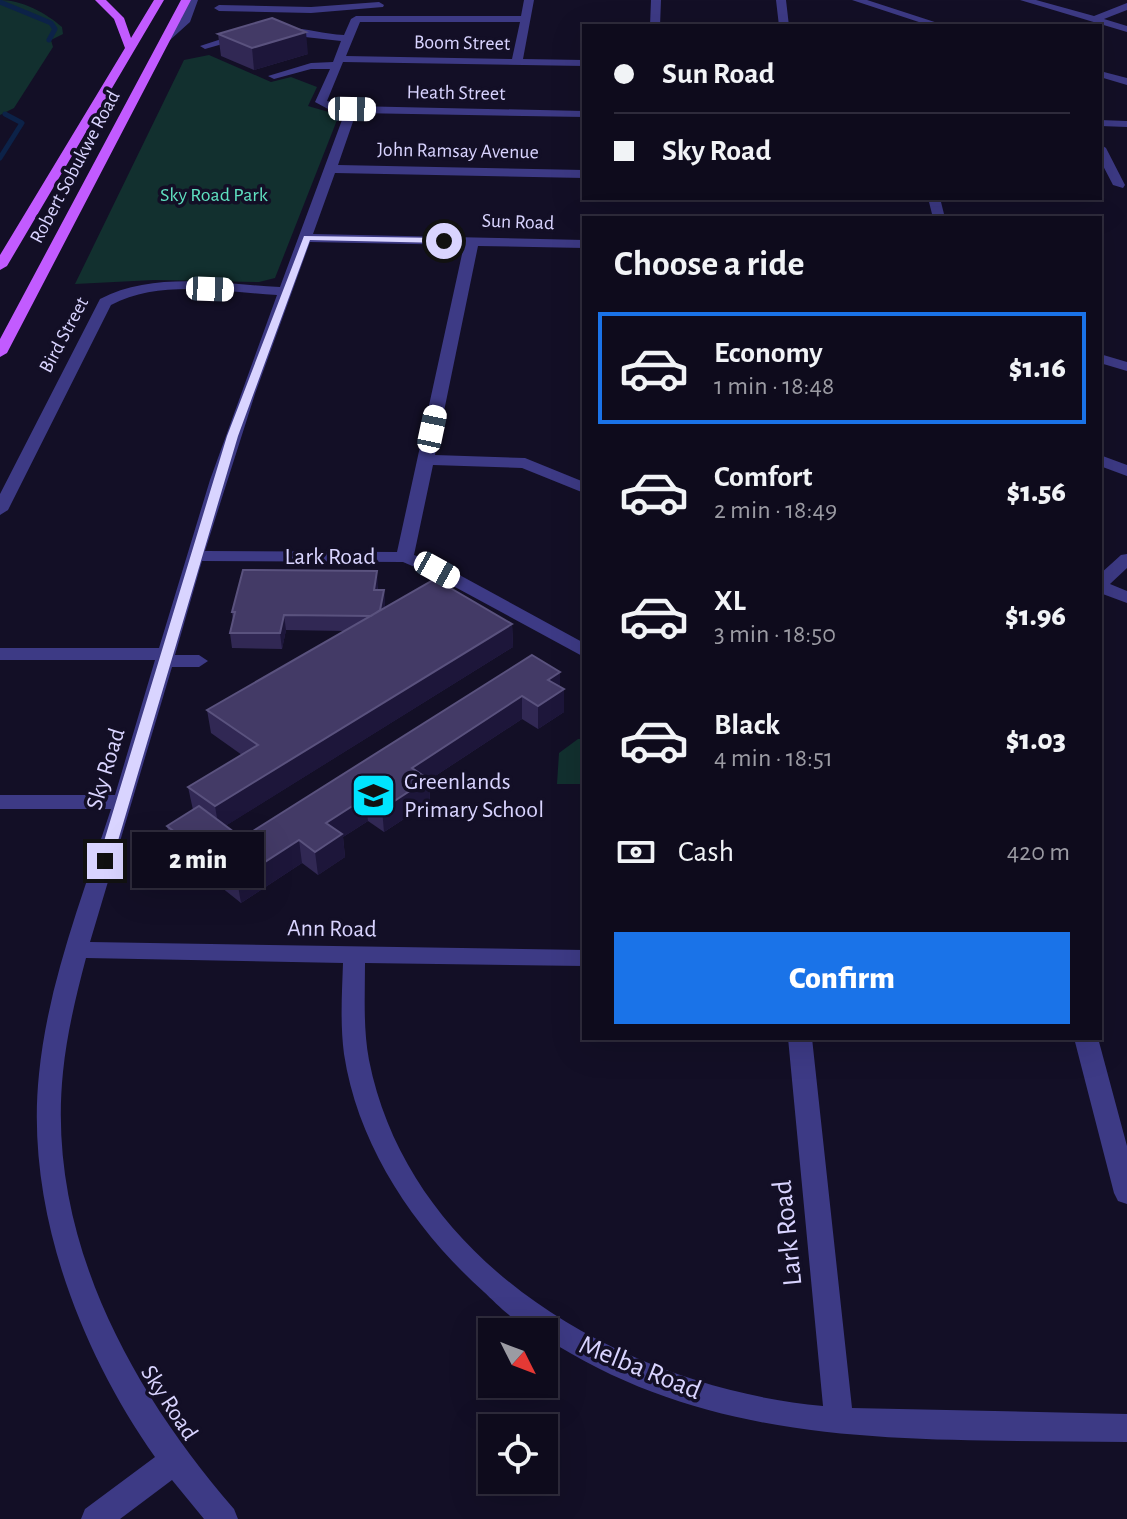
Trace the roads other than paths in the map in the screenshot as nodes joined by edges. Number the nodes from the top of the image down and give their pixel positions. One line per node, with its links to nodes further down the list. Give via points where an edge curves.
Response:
1 (100, 0): 24 (main road, via 116,13)
2 (159, 0): 24 (main road, Robert Sobukwe Road)
3 (186, 0): 21 (main road, Robert Sobukwe Road)
4 (193, 0): 21 (street, via 186,20)
5 (529, 0): 15 (street)
6 (656, 0): 17 (street)
7 (781, 0): 18 (street)
8 (857, 0): 19 (street)
9 (1025, 0): 16 (street)
10 (391, 5): 13 (street)
11 (418, 6): 14 (street)
12 (1127, 6): 16 (street)
13 (219, 8)
14 (413, 18): 15 (street); 22 (street, via 353,21)
15 (526, 19): 26 (street)
16 (1094, 20): 20 (street)
17 (655, 24)
18 (784, 24)
19 (935, 24)
20 (1127, 29)
21 (166, 38): 45 (main road, Robert Sobukwe Road)
22 (345, 38): 23 (street, via 260,31); 25 (street)
23 (205, 46)
24 (129, 47): 43 (main road, Robert Sobukwe Road)
25 (338, 62): 26 (street, Boom Street); 29 (street, Boom Street); 31 (street, Heath Street, via 321,104)
26 (517, 62): 27 (street, Boom Street)
27 (582, 63)
28 (1102, 75): 30 (street)
29 (274, 76)
30 (1127, 82)
31 (352, 109): 32 (street, Heath Street); 36 (street, Sky Road)
32 (582, 114)
33 (1102, 123): 34 (street)
34 (1127, 124)
35 (1102, 151): 39 (street)
36 (332, 169): 37 (street, John Ramsay Avenue); 40 (street, Sky Road)
37 (582, 174)
38 (1102, 185): 39 (street)
39 (1123, 186)
40 (307, 238): 41 (street, Sun Road); 44 (street, Sky Road)
41 (472, 241): 42 (street, Sun Road); 48 (street)
42 (582, 244)
43 (0, 266)
44 (287, 291): 52 (street, Bird Street, via 148,287 110,298); 53 (street, Sky Road, via 233,436)
45 (0, 353)
46 (1102, 359): 47 (street)
47 (1127, 367)
48 (425, 460): 51 (street, via 525,463); 54 (street)
49 (1102, 461): 50 (street)
50 (1127, 471)
51 (582, 487)
52 (0, 510)
53 (197, 556): 54 (street, Lark Road); 61 (street, Sky Road)
54 (405, 557): 59 (street, Lark Road)
55 (1127, 559): 56 (street)
56 (1102, 582)
57 (1102, 585): 58 (street)
58 (1127, 598)
59 (582, 650)
60 (0, 654): 61 (street)
61 (166, 658): 62 (street); 64 (street, Sky Road)
62 (199, 661)
63 (0, 802): 64 (street)
64 (123, 802): 65 (street, Sky Road)
65 (78, 950): 66 (street, Ann Road); 73 (street, Sky Road, via 50,1080 51,1163 65,1228 109,1357)
66 (354, 956): 67 (street, Ann Road); 71 (street, Melba Road, via 354,1025 368,1103 403,1183 471,1267 567,1338 623,1366 725,1401)
67 (582, 958)
68 (800, 1040): 71 (street, Lark Road)
69 (1087, 1040): 70 (street)
70 (1127, 1193)
71 (839, 1422): 72 (street, Melba Road)
72 (1127, 1428)
73 (174, 1461): 74 (street); 75 (street, Sky Road)
74 (96, 1519)
75 (223, 1519)

